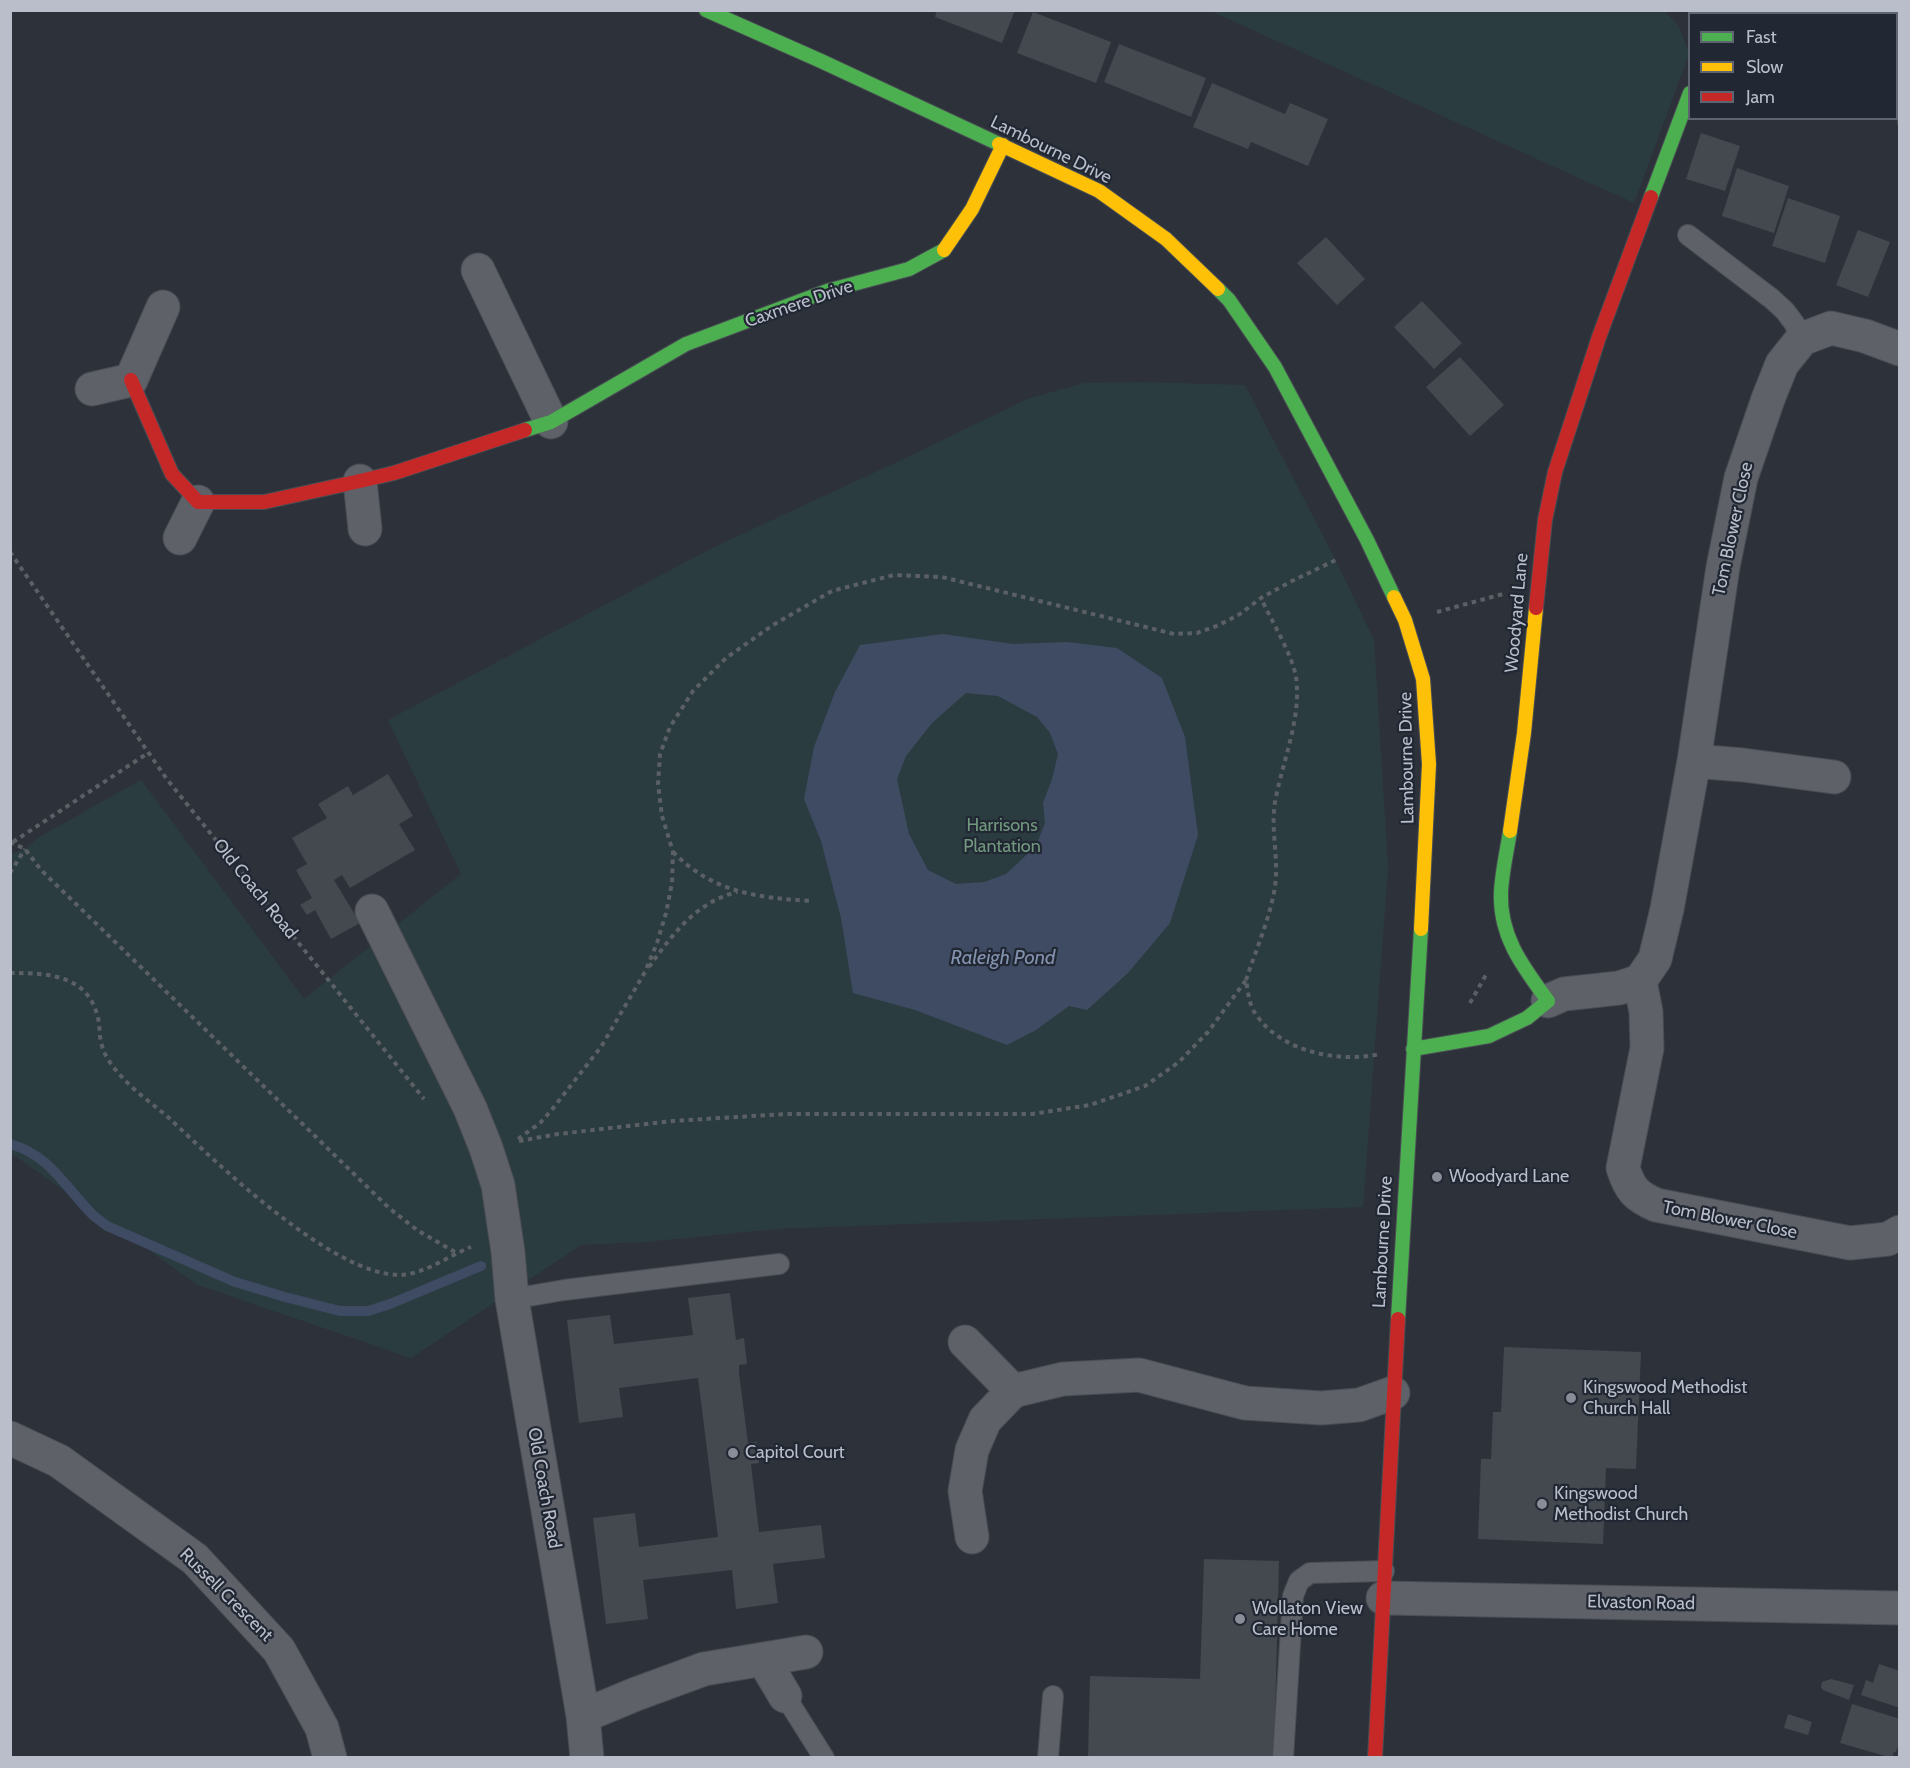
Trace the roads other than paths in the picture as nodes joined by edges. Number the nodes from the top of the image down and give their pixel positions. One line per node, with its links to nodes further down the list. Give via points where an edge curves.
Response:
1 (706, 10): 3 (street, Lambourne Drive)
2 (1688, 96): 20 (street, Woodyard Lane, via 1599,337 1554,472 1545,520 1524,733 1501,892 1510,942)
3 (1003, 145): 11 (street, Caxmere Drive, via 972,209 943,251 909,270 827,291 686,344); 21 (street, Lambourne Drive, via 1099,191 1166,239 1229,300 1275,367 1405,620 1423,679 1429,764)
4 (1688, 235): 7 (lane, via 1779,305)
5 (478, 270): 11 (street)
6 (163, 307): 9 (street)
7 (1802, 339): 8 (street, via 1831,328); 16 (street, Tom Blower Close, via 1782,364 1741,478 1723,567)
8 (1899, 350)
9 (131, 380): 10 (street); 13 (street, via 172,474)
10 (92, 389)
11 (551, 422): 12 (street, Caxmere Drive)
12 (360, 481): 13 (street, Caxmere Drive, via 264,502); 14 (street)
13 (198, 502): 15 (street)
14 (365, 529)
15 (180, 538)
16 (1694, 761): 17 (street); 19 (street, Tom Blower Close, via 1656,958)
17 (1834, 777)
18 (372, 911): 24 (street, Old Coach Road, via 470,1108 498,1185)
19 (1641, 981): 20 (street, via 1619,988 1564,994); 22 (street, Tom Blower Close, via 1647,1048 1623,1168 1629,1186 1641,1198 1656,1205 1850,1244 1888,1239)
20 (1548, 1001): 21 (street, via 1527,1018 1489,1036)
21 (1413, 1049): 27 (street, Lambourne Drive)
22 (1899, 1232)
23 (779, 1264): 24 (lane)
24 (512, 1299): 36 (street, Old Coach Road)
25 (965, 1342): 26 (street)
26 (1012, 1391): 27 (street, via 1063,1378 1139,1376 1245,1403 1359,1406); 29 (street, via 985,1420 972,1450 965,1491)
27 (1392, 1393): 30 (street, Lambourne Drive)
28 (10, 1438): 37 (street, Russell Crescent, via 59,1461 195,1559 279,1650 322,1728)
29 (972, 1537)
30 (1384, 1585): 31 (street, Elvaston Road); 41 (lane, via 1310,1573 1299,1581 1293,1596); 42 (street, Lambourne Drive)
31 (1899, 1608)
32 (806, 1652): 33 (street)
33 (763, 1659): 34 (street); 36 (street, via 704,1669)
34 (785, 1696): 39 (lane)
35 (1053, 1696): 40 (lane)
36 (583, 1716): 38 (street, Old Coach Road)
37 (330, 1758)
38 (586, 1758)
39 (824, 1758)
40 (1048, 1758)
41 (1284, 1758)
42 (1375, 1758)

